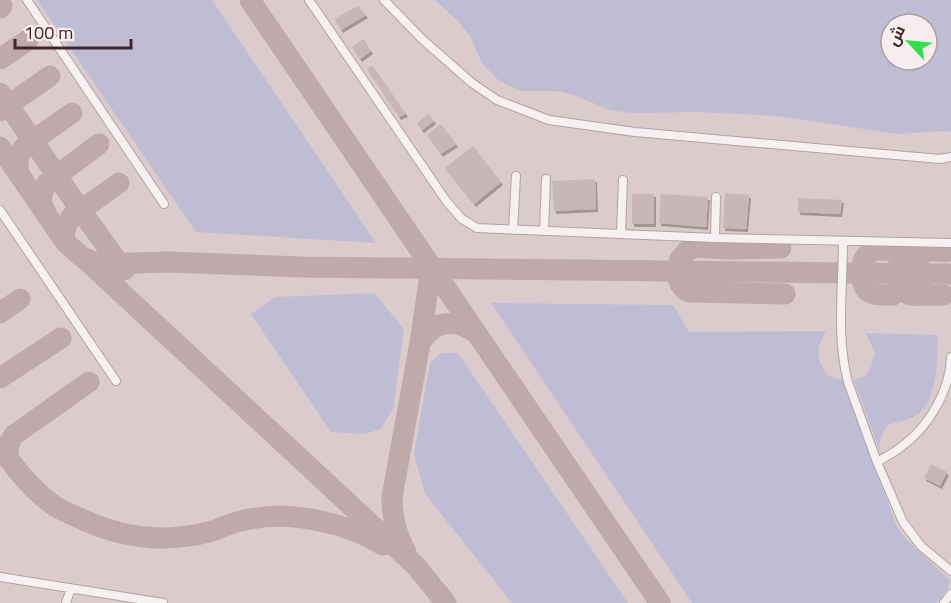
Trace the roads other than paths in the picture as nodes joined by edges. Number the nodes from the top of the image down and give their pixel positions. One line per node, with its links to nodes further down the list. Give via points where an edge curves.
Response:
1 (27, 0): 9 (lane)
2 (309, 0): 11 (lane, via 462,219 483,229)
3 (384, 0): 4 (lane, via 472,83 497,100 549,120 635,132)
4 (951, 157)
5 (516, 176): 11 (lane)
6 (546, 179): 12 (lane)
7 (623, 180): 13 (lane)
8 (716, 197): 14 (lane)
9 (164, 204)
10 (0, 210): 18 (lane)
11 (513, 230): 12 (lane)
12 (544, 231): 13 (lane)
13 (621, 234): 14 (lane)
14 (715, 238): 15 (lane)
15 (843, 241): 16 (lane); 19 (lane, via 843,357)
16 (951, 243)
17 (951, 357): 19 (lane, via 944,389 925,423 901,447)
18 (116, 381)
19 (877, 462): 20 (lane, via 896,508 912,534)
20 (951, 571)
21 (0, 577): 22 (lane)
22 (71, 588): 24 (lane); 25 (lane)
23 (951, 594): 27 (lane)
24 (150, 602): 26 (lane)
25 (66, 603)
26 (163, 603)
27 (944, 603)

